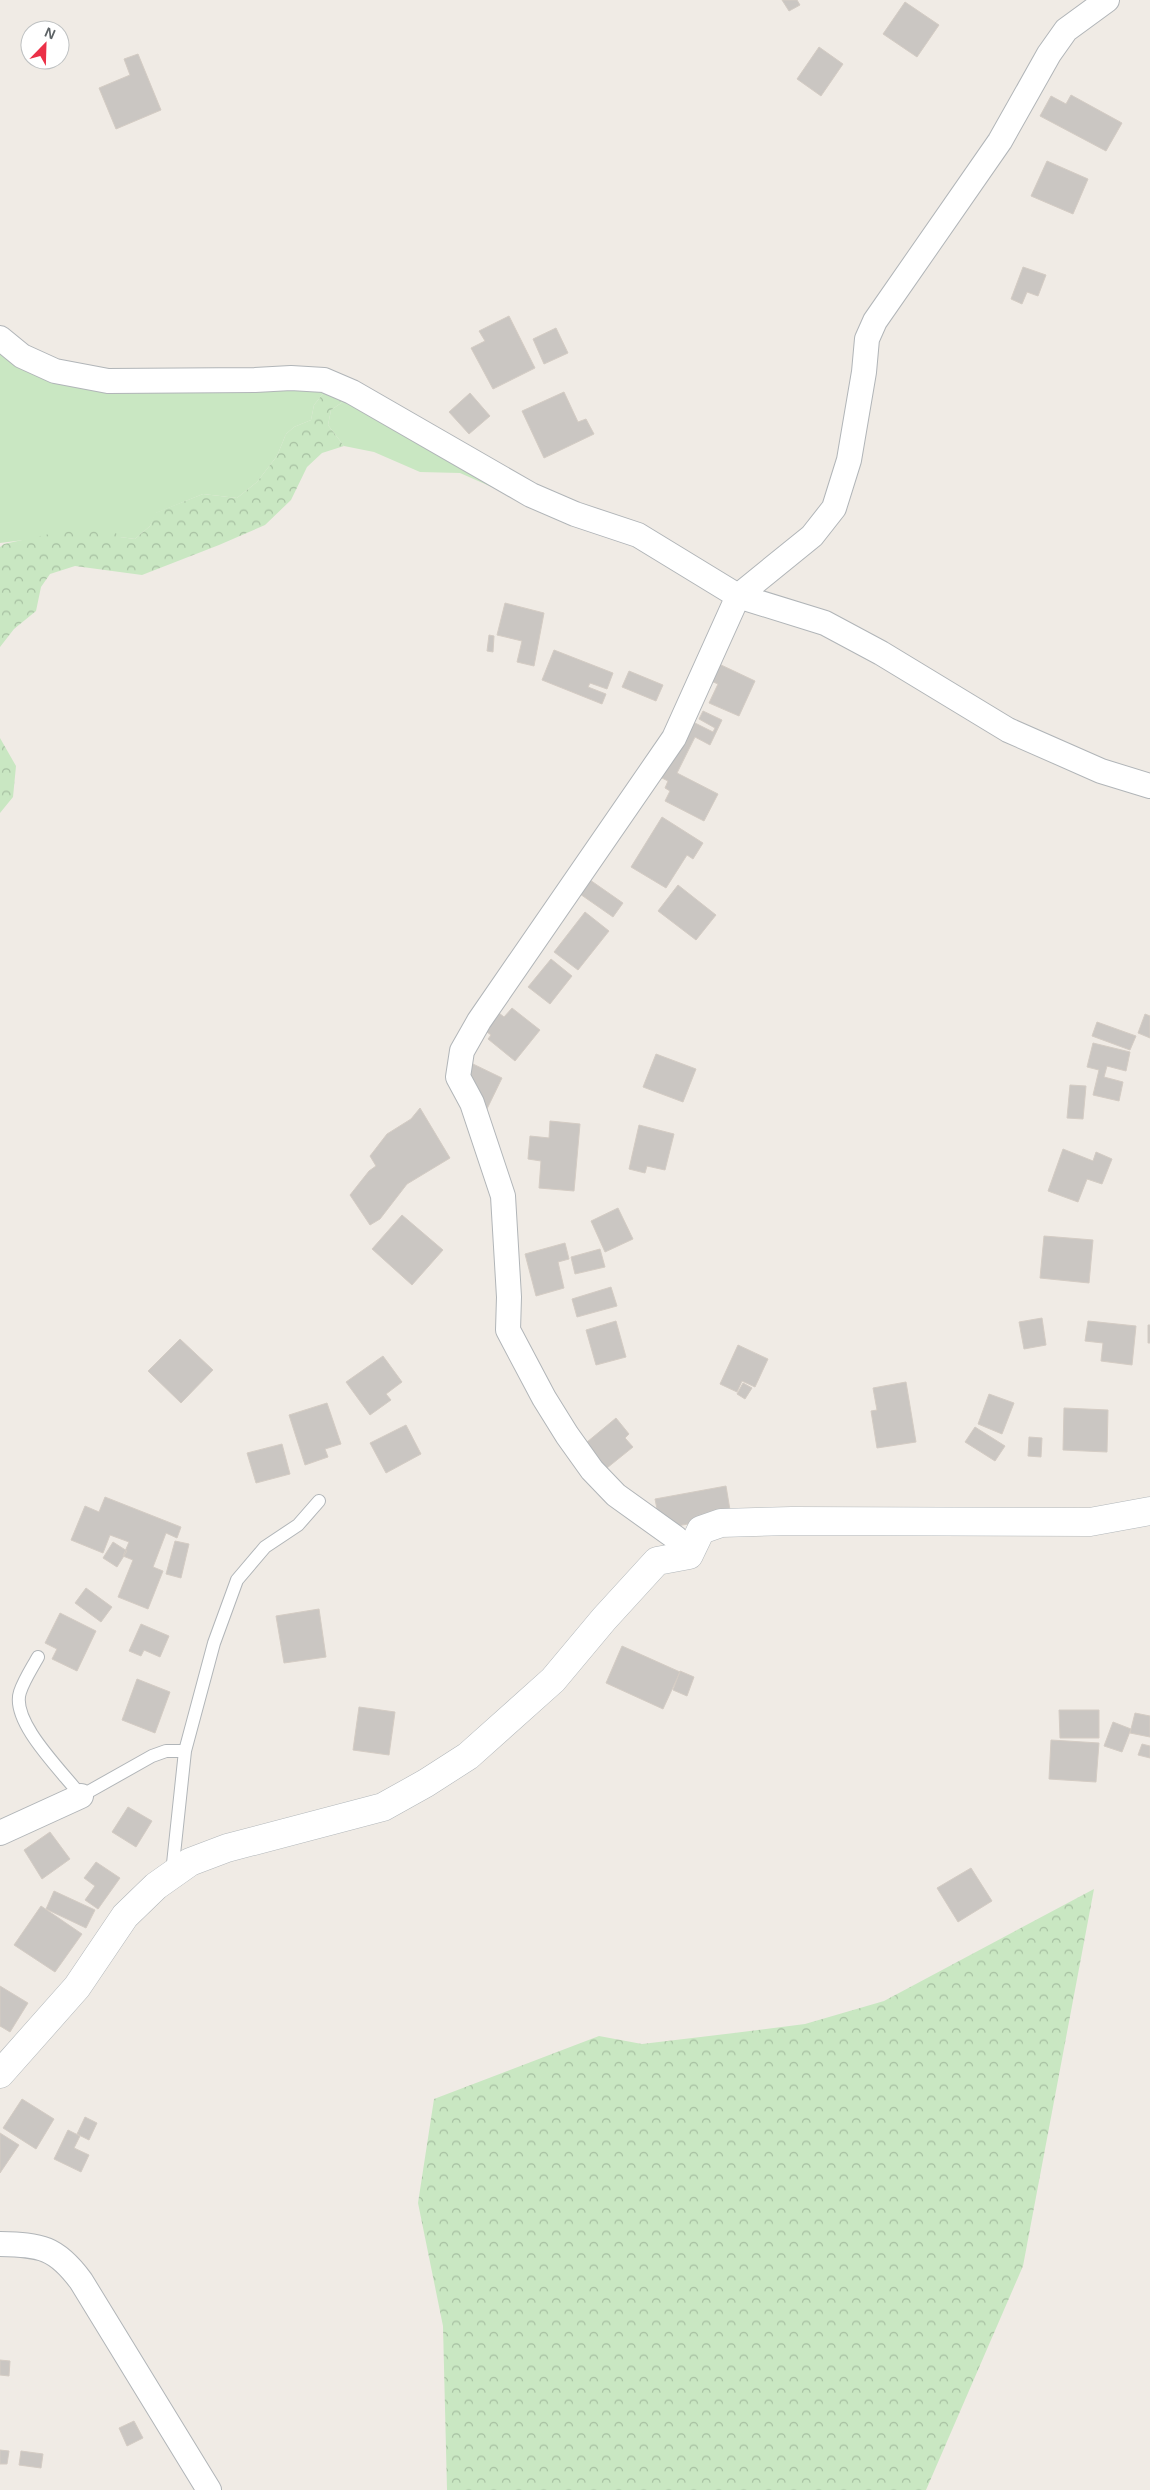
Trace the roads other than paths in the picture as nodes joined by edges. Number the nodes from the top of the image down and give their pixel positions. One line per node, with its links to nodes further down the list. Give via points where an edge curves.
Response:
1 (1107, 0): 3 (street, via 1066,30 1000,141 874,321 867,339 849,460 834,508 812,536)
2 (0, 338): 3 (street, via 22,356 55,371 108,381 324,380 352,392 531,494 575,514 638,535)
3 (738, 596): 4 (street, via 826,623 1008,730 1101,771); 7 (street, via 674,738 479,1021 462,1051 458,1077 472,1103 503,1196 508,1330 562,1427 592,1470 616,1495 676,1538)
4 (1150, 786)
5 (319, 1501): 9 (lane, via 298,1525 266,1547 237,1580 214,1643)
6 (1150, 1511): 7 (main road, via 1090,1522 721,1523 701,1530)
7 (689, 1555): 12 (main road, via 657,1561 553,1680 468,1756 426,1783 382,1807 227,1848 190,1862)
8 (38, 1657): 10 (lane, via 20,1693 22,1717)
9 (185, 1752): 10 (lane, via 166,1750); 12 (lane)
10 (81, 1796): 11 (street)
11 (0, 1833)
12 (172, 1875): 13 (main road, via 124,1916 77,1987)
13 (0, 2074)
14 (0, 2244): 15 (street, via 34,2245 68,2264)
15 (209, 2490)

